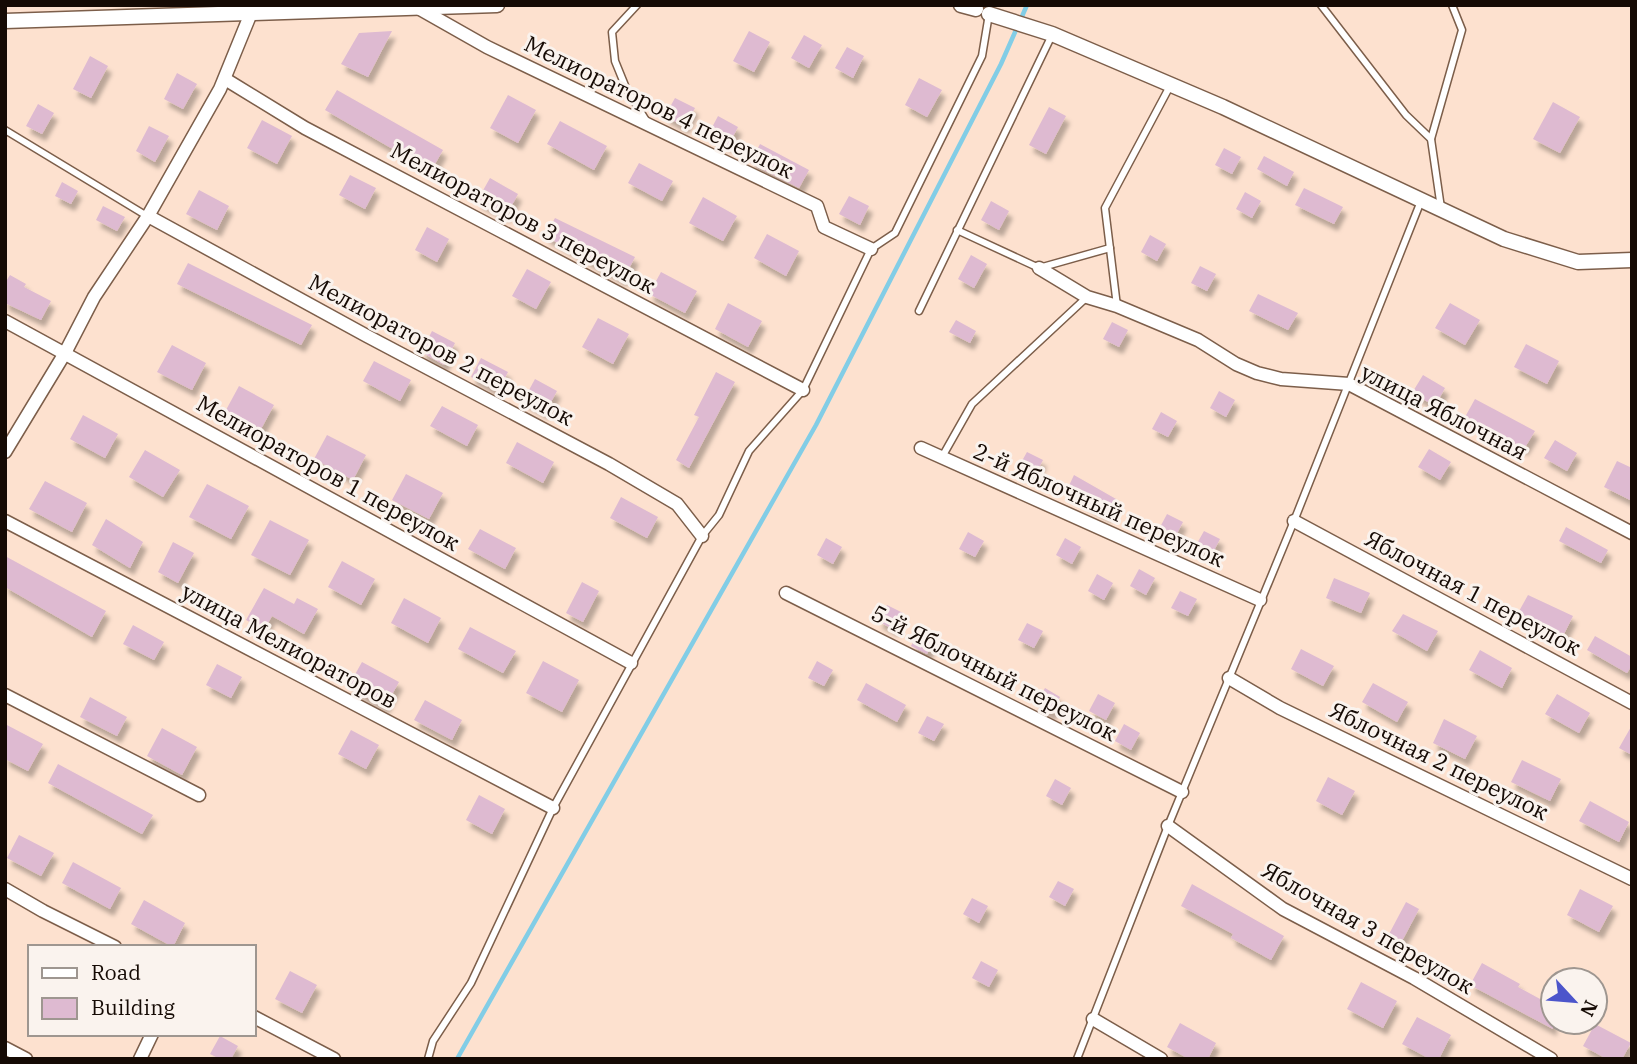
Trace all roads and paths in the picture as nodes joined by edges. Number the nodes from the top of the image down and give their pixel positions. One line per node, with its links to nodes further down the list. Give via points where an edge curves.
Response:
1 (497, 5): 6 (street)
2 (637, 5): 13 (lane, via 612,32 615,61)
3 (961, 5): 7 (street)
4 (1321, 5): 15 (lane, via 1406,115)
5 (1452, 5): 15 (lane, via 1462,30)
6 (420, 9): 8 (street); 13 (street, Мелиораторов 4 переулок, via 486,47)
7 (981, 10): 10 (street); 21 (lane, via 982,56 895,233)
8 (251, 13): 9 (street); 11 (street)
9 (5, 22)
10 (1052, 34): 12 (street); 19 (lane)
11 (225, 79): 18 (street); 30 (street, Мелиораторов 3 переулок, via 305,128)
12 (1171, 85): 16 (street); 20 (lane, via 1105,208)
13 (650, 126): 21 (street, Мелиораторов 4 переулок, via 817,206 824,227)
14 (5, 130): 18 (lane)
15 (1431, 139): 17 (lane)
16 (1422, 199): 17 (street); 29 (lane)
17 (1441, 208): 22 (street, via 1504,239 1578,262)
18 (148, 216): 28 (street, via 94,297); 37 (street, Мелиораторов 2 переулок, via 609,464 677,504)
19 (957, 230): 23 (lane); 26 (lane)
20 (1110, 248): 23 (lane); 25 (lane)
21 (872, 249): 30 (lane)
22 (1632, 260)
23 (1039, 268): 24 (street, улица Яблочная)
24 (1087, 297): 25 (street, улица Яблочная); 33 (lane, via 972,404)
25 (1116, 306): 29 (street, улица Яблочная, via 1258,373)
26 (919, 311)
27 (5, 321): 28 (street, Мелиораторов 1 переулок)
28 (65, 353): 32 (street); 40 (street, Мелиораторов 1 переулок)
29 (1349, 384): 35 (lane); 36 (street, улица Яблочная)
30 (803, 390): 37 (lane, via 749,452 719,515)
31 (921, 448): 33 (street, 2-й Яблочный переулок)
32 (5, 452)
33 (942, 457): 39 (street, 2-й Яблочный переулок)
34 (5, 521): 46 (street, улица Мелиораторов)
35 (1294, 521): 39 (lane); 43 (street, Яблочная 1 переулок)
36 (1632, 533)
37 (702, 536): 40 (lane)
38 (786, 593): 44 (street, 5-й Яблочный переулок)
39 (1260, 600): 41 (lane)
40 (631, 663): 46 (lane)
41 (1229, 678): 44 (lane); 48 (street, Яблочная 2 переулок, via 1280,708)
42 (5, 695): 45 (street)
43 (1632, 703)
44 (1182, 792): 47 (lane)
45 (199, 795)
46 (553, 808): 58 (lane, via 471,983 433,1041)
47 (1168, 826): 52 (lane); 61 (street, Яблочная 3 переулок, via 1283,909 1414,978)
48 (1632, 879)
49 (5, 889): 50 (street)
50 (111, 945)
51 (256, 1018): 57 (street)
52 (1093, 1019): 59 (lane); 60 (street)
53 (151, 1036): 56 (street)
54 (5, 1048): 55 (street)
55 (26, 1059)
56 (140, 1059)
57 (334, 1059)
58 (428, 1059)
59 (1077, 1059)
60 (1161, 1059)
61 (1551, 1059)

